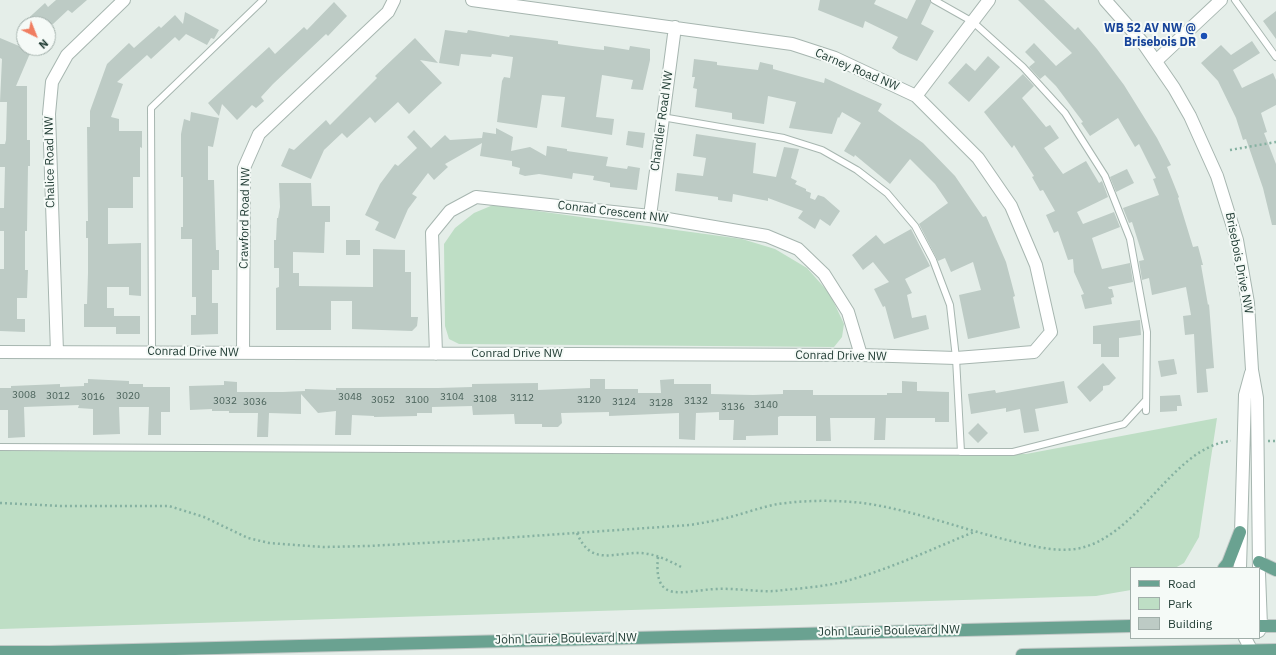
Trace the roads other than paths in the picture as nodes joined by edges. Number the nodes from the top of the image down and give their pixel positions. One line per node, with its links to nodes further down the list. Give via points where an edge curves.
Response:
1 (124, 0): 18 (street, Chalice Road NW, via 67,55 52,82 48,114)
2 (263, 0): 19 (lane, via 151,108)
3 (394, 0): 21 (street, Crawford Road NW, via 388,12 259,134 244,168)
4 (472, 0): 11 (street, Carney Road NW)
5 (934, 0): 10 (lane)
6 (990, 0): 10 (street)
7 (1105, 0): 13 (street, Brisebois Drive NW)
8 (1221, 0): 13 (street)
9 (1235, 0): 12 (lane)
10 (973, 22): 14 (street); 26 (lane, via 1024,67 1065,113 1105,176 1130,239 1147,332)
11 (675, 27): 14 (street, Carney Road NW, via 792,44 835,58); 15 (street, Chandler Road NW)
12 (1276, 57)
13 (1156, 61): 25 (street, Brisebois Drive NW, via 1174,88 1201,139 1228,208 1237,240 1248,303)
14 (916, 96): 20 (street, Carney Road NW, via 978,158 1011,206 1036,265 1051,332)
15 (662, 117): 16 (street, Chandler Road NW); 24 (lane, via 784,138 822,150 857,170 887,193 914,226 933,260 950,305)
16 (650, 216): 22 (street, Conrad Crescent NW, via 476,197 450,211 432,233); 23 (street, Conrad Crescent NW, via 767,236 798,249 824,274 848,312)
17 (0, 352): 18 (street, Conrad Drive NW)
18 (57, 352): 19 (street, Conrad Drive NW)
19 (152, 352): 21 (street, Conrad Drive NW)
20 (1034, 352): 24 (street, Conrad Drive NW)
21 (243, 353): 22 (street, Conrad Drive NW)
22 (436, 354): 23 (street, Conrad Drive NW)
23 (861, 355): 24 (street, Conrad Drive NW)
24 (956, 358): 29 (lane)
25 (1252, 370): 30 (street, Brisebois Drive NW, via 1245,395); 33 (street, Brisebois Drive NW, via 1257,398)
26 (1146, 400): 27 (lane); 29 (lane, via 1124,424 1013,452)
27 (1146, 411)
28 (0, 447): 29 (lane)
29 (961, 452)
30 (1240, 532): 31 (main road); 32 (street, Brisebois Drive NW)
31 (1225, 567)
32 (1240, 567)
33 (1259, 567)
34 (1260, 568): 35 (main road)
35 (1276, 570)
36 (1130, 620): 37 (main road)
37 (1102, 626): 38 (main road, John Laurie Boulevard NW); 44 (main road, John Laurie Boulevard NW)
38 (1130, 626)
39 (1276, 626): 40 (main road)
40 (1260, 628)
41 (1245, 639): 45 (street)
42 (1256, 639): 45 (street)
43 (1276, 650): 45 (main road)
44 (0, 652)
45 (1252, 653): 46 (main road)
46 (1022, 655)

